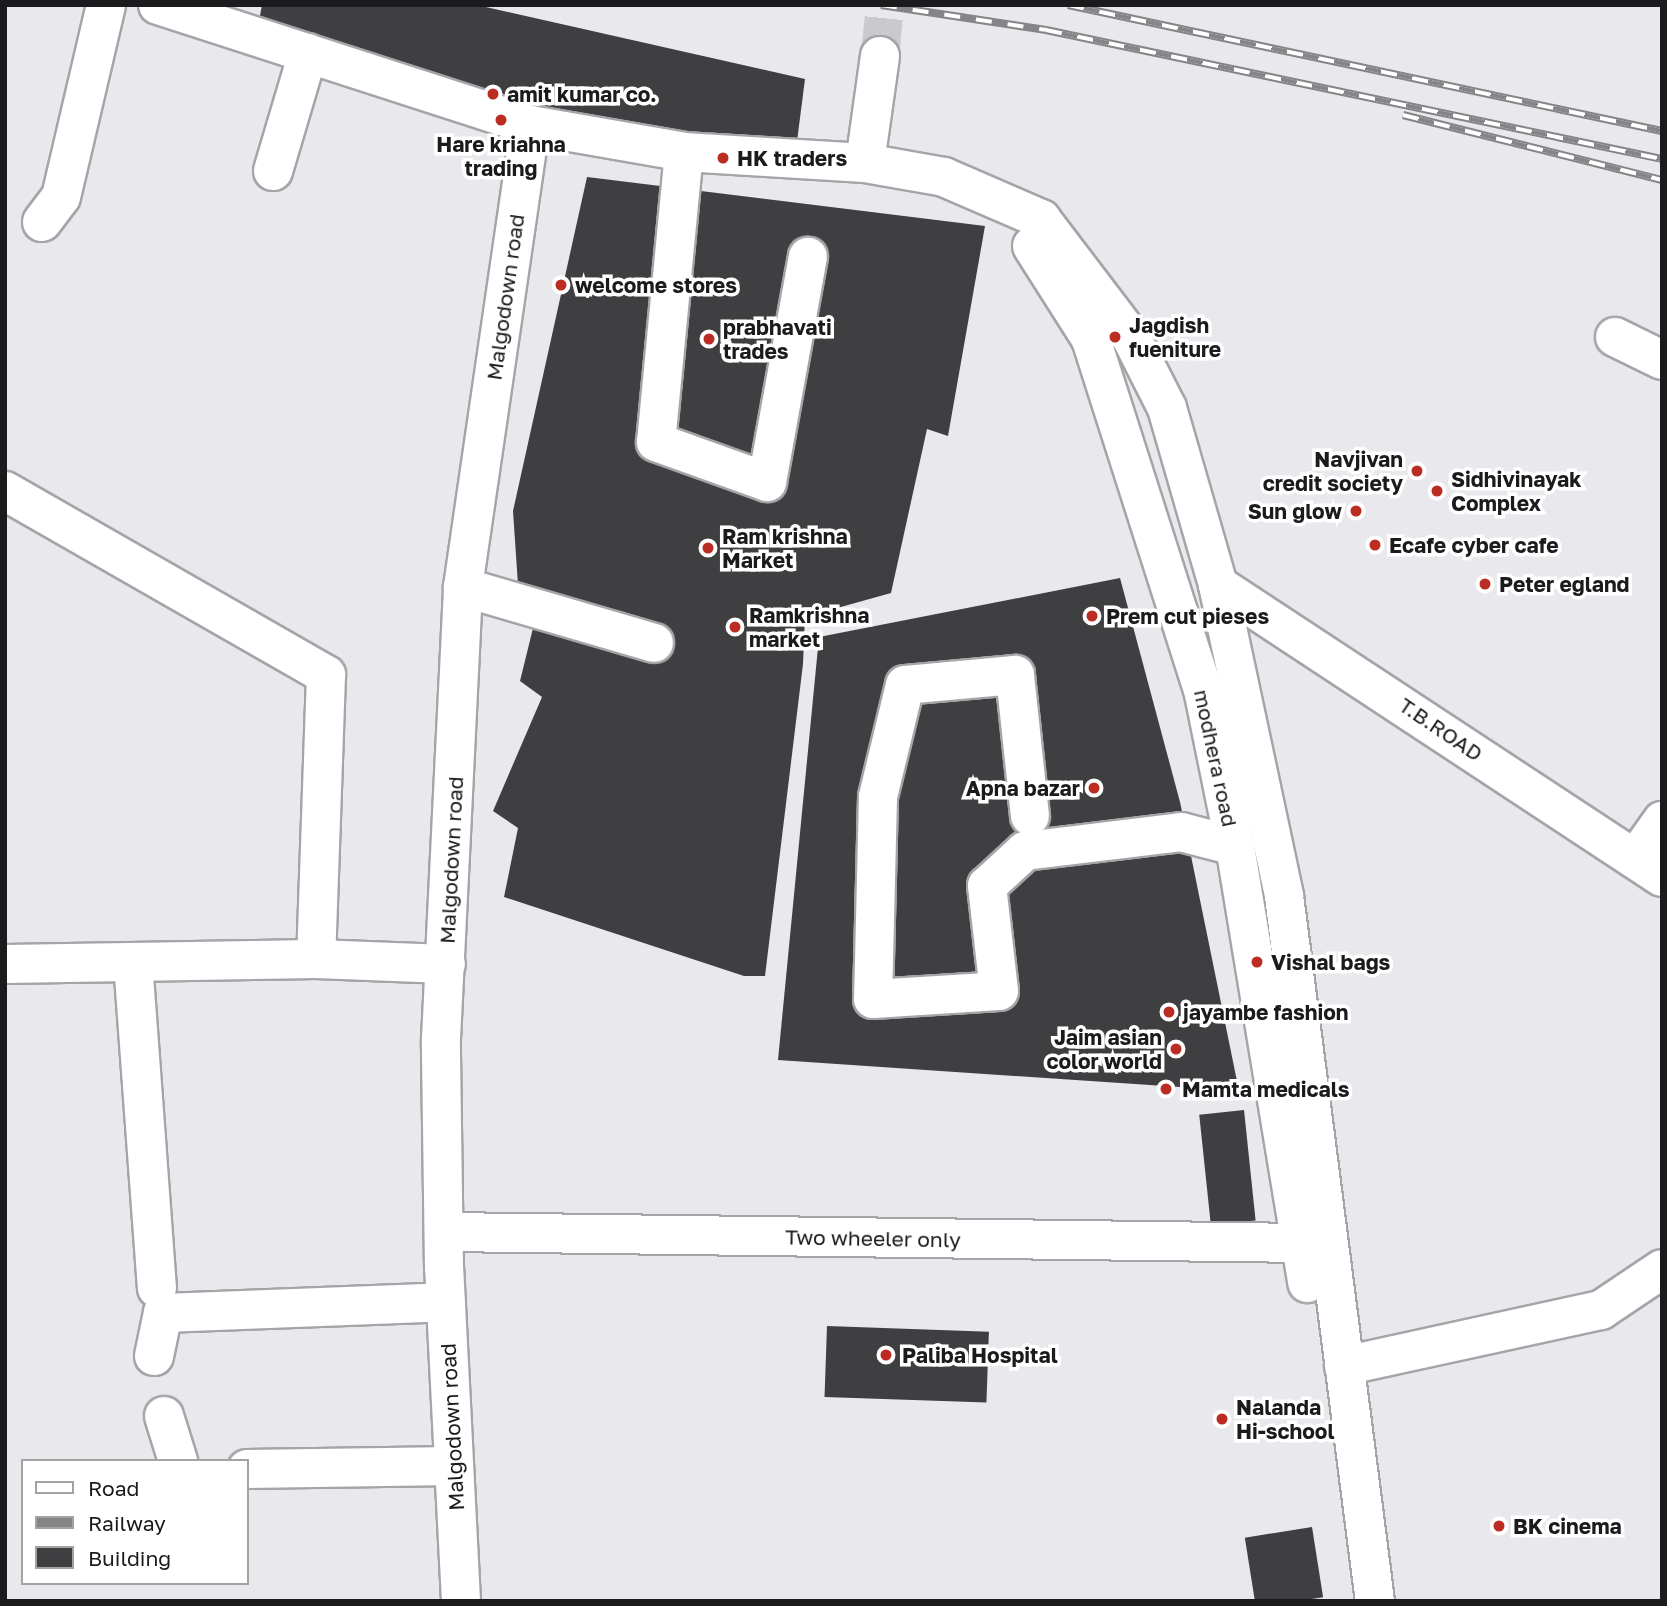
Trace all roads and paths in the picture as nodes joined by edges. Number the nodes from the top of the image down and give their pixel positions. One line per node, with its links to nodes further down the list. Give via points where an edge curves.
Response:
1 (106, 5): 9 (main road, via 61,197)
2 (158, 5): 3 (main road)
3 (308, 53): 5 (main road); 8 (main road)
4 (880, 56): 7 (main road)
5 (530, 125): 6 (main road); 16 (main road, Malgodown road)
6 (684, 152): 7 (main road); 11 (main road, via 656,442 767,482)
7 (865, 163): 10 (main road, via 944,177)
8 (273, 171)
9 (42, 222)
10 (1020, 225): 15 (main road, via 1041,219 1131,337 1167,408); 20 (main road, modhera road, via 1091,339 1205,694)
11 (808, 257)
12 (1615, 337): 13 (main road)
13 (1662, 360)
14 (5, 491): 22 (main road, via 326,675)
15 (1218, 585): 21 (main road, T.B.ROAD); 32 (main road, via 1284,896)
16 (463, 587): 17 (main road); 25 (main road, Malgodown road)
17 (654, 643)
18 (1030, 816): 20 (main road, via 1015,675 905,685 878,797 873,999 999,991 987,886 1025,851 1181,832)
19 (1662, 821): 21 (main road)
20 (1235, 846): 27 (main road, modhera road)
21 (1648, 868)
22 (316, 959): 23 (main road); 25 (main road)
23 (133, 962): 24 (main road); 29 (main road)
24 (5, 964)
25 (446, 964): 26 (main road, Malgodown road, via 441,1039)
26 (444, 1231): 27 (main road, Two wheeler only); 30 (main road, Malgodown road)
27 (1303, 1243): 38 (main road, modhera road)
28 (1662, 1269): 32 (main road, via 1601,1310)
29 (157, 1288)
30 (446, 1303): 31 (main road, via 163,1313); 35 (main road, Malgodown road)
31 (154, 1356)
32 (1344, 1366): 39 (main road)
33 (164, 1416): 34 (main road)
34 (177, 1459)
35 (454, 1466): 36 (main road); 37 (main road, Malgodown road)
36 (248, 1469)
37 (461, 1601)
38 (1348, 1601)
39 (1375, 1601)

